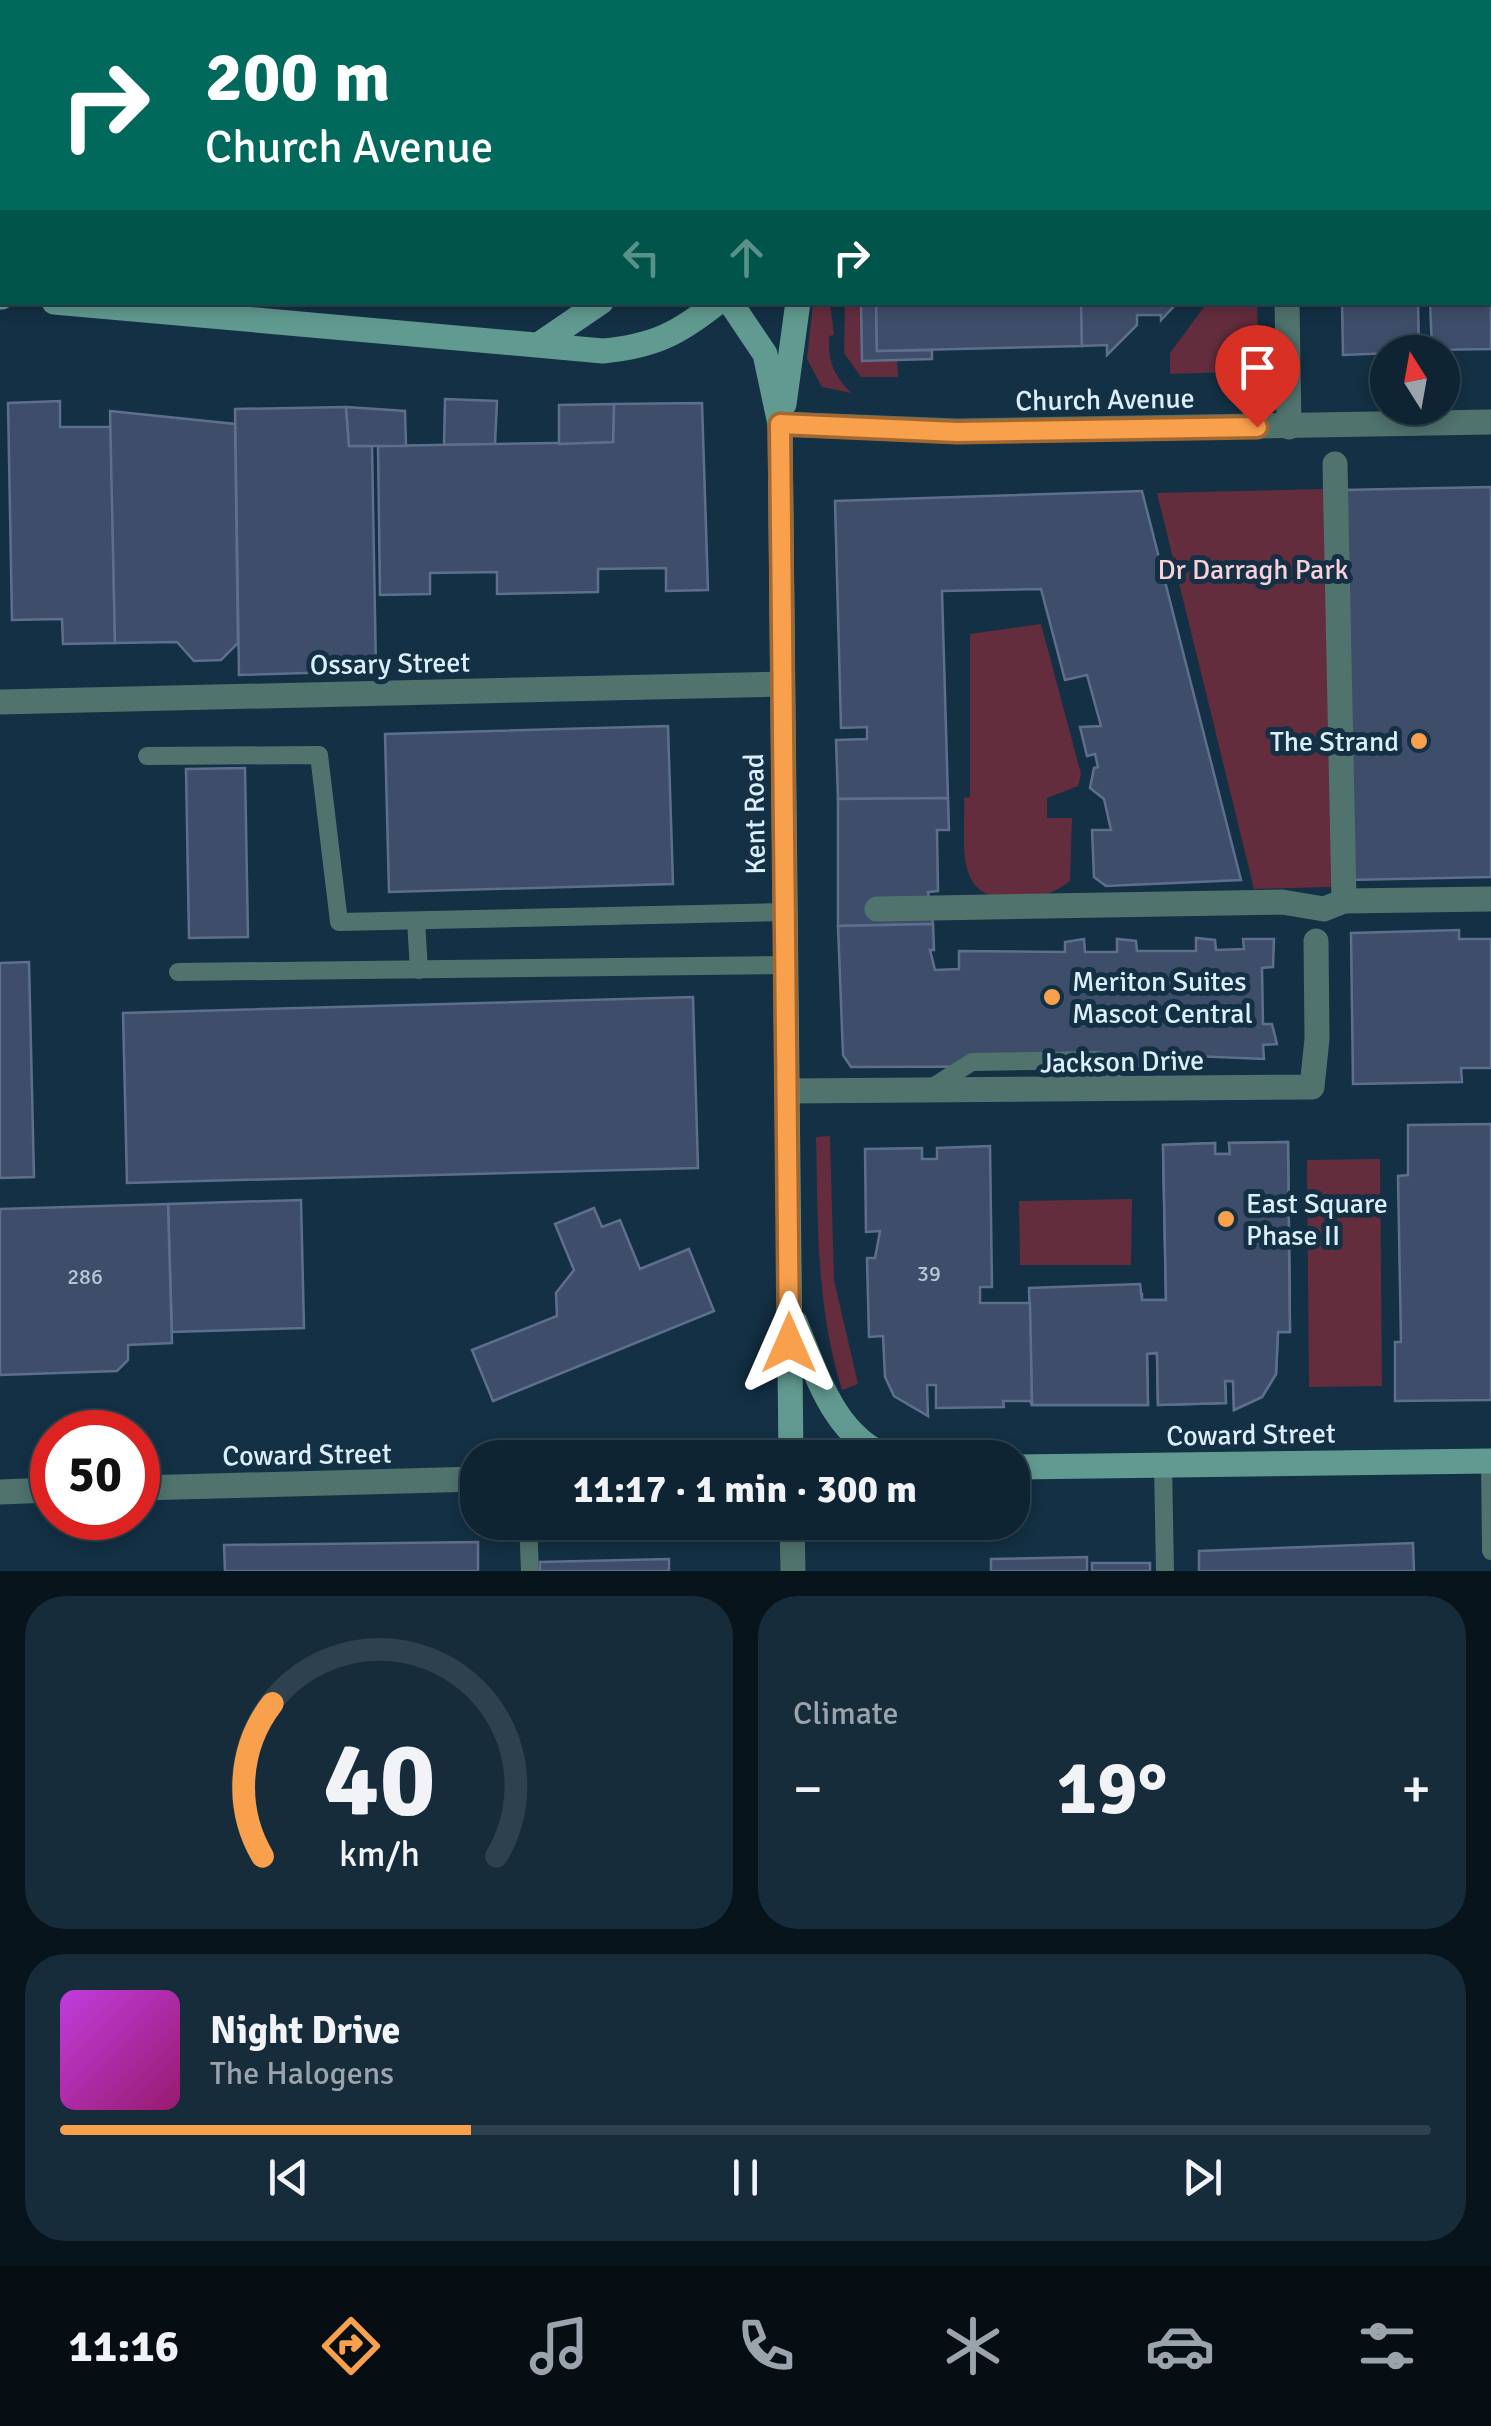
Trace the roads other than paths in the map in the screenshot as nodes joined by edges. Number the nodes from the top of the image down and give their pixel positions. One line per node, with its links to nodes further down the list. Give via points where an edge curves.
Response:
1 (90, 305): 7 (main road)
2 (597, 305): 7 (main road)
3 (714, 305): 7 (main road, via 681,332 632,348)
4 (732, 305): 9 (main road, Kent Road, via 764,354)
5 (798, 305): 9 (main road)
6 (1288, 305): 10 (street)
7 (541, 343)
8 (1491, 422): 10 (street, Church Avenue)
9 (780, 424): 10 (street, Church Avenue, via 957,432); 12 (main road, Kent Road)
10 (1288, 427)
11 (1336, 464): 16 (street)
12 (782, 684): 13 (street, Ossary Street); 18 (main road, Kent Road)
13 (0, 702)
14 (147, 756): 19 (lane, via 319,755 339,922)
15 (1491, 899): 16 (street)
16 (1344, 901): 17 (street, via 1324,909 1282,902)
17 (877, 910)
18 (786, 912): 19 (lane); 21 (main road, Kent Road)
19 (416, 920): 22 (lane)
20 (1316, 941): 24 (street, Jackson Drive, via 1312,1086)
21 (787, 965): 22 (lane); 24 (main road, Kent Road)
22 (419, 970): 23 (lane)
23 (178, 972)
24 (788, 1092): 25 (main road, Kent Road)
25 (789, 1308): 26 (main road, Kent Road); 27 (main road, via 837,1416)
26 (791, 1440)
27 (858, 1440)
28 (1490, 1461): 29 (main road, Coward Street); 36 (lane)
29 (1163, 1465): 30 (main road, Coward Street); 38 (lane)
30 (1030, 1468)
31 (460, 1479): 32 (street, Coward Street)
32 (160, 1487)
33 (30, 1491): 34 (street)
34 (0, 1492)
35 (792, 1540): 37 (street)
36 (1491, 1551)
37 (793, 1571)
38 (1164, 1571)

